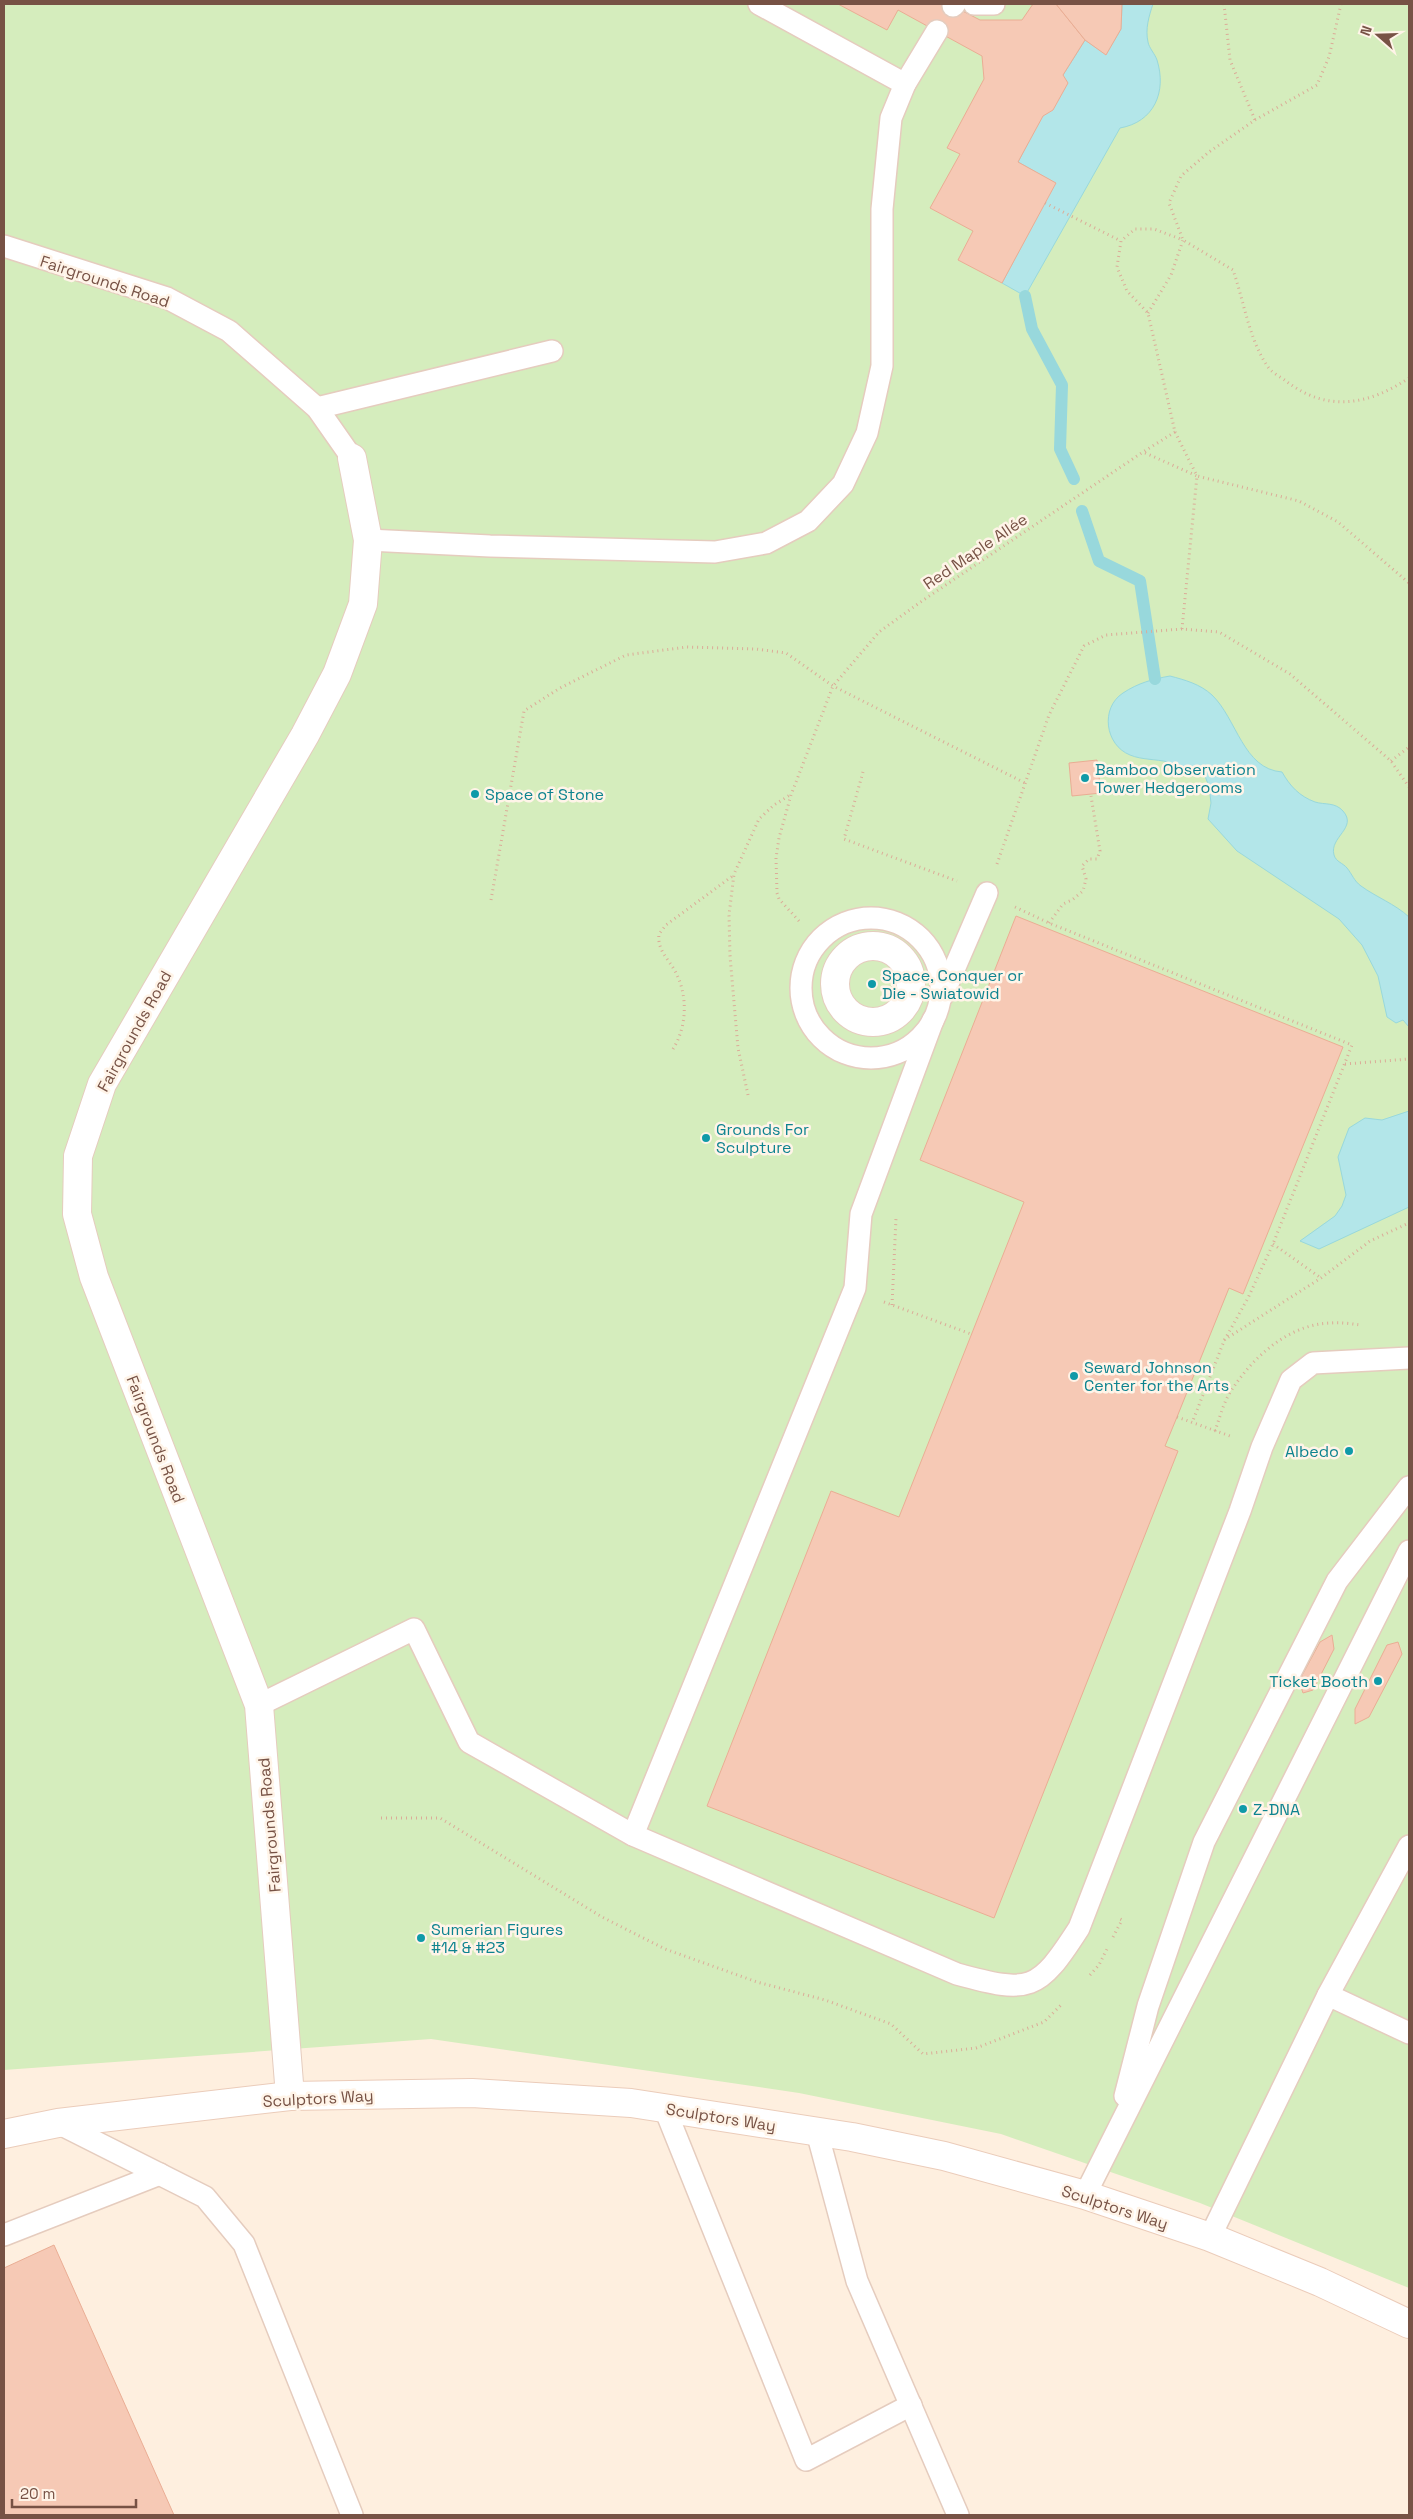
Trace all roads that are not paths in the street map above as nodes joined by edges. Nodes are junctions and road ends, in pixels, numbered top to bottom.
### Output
1 (759, 4) edge
2 (961, 4) edge
3 (994, 4) edge
4 (937, 31) dead end
5 (905, 84) junction
6 (4, 246) edge
7 (552, 351) dead end
8 (317, 408) junction
9 (352, 458) joint
10 (368, 540) junction
11 (987, 893) road end
12 (935, 1015) junction
13 (1409, 1358) edge
14 (1409, 1487) edge
15 (1409, 1551) edge
16 (259, 1704) junction
17 (633, 1835) junction
18 (1409, 1846) edge
19 (1328, 1995) junction
20 (1409, 2034) edge
21 (290, 2096) junction
22 (665, 2109) junction
23 (58, 2123) junction
24 (817, 2132) junction
25 (4, 2134) edge
26 (1114, 2137) junction
27 (160, 2174) junction
28 (1085, 2195) junction
29 (4, 2235) edge
30 (1210, 2238) junction
31 (1409, 2324) edge
32 (911, 2405) junction
33 (352, 2515) edge
34 (958, 2515) edge

1 - 5 lane
2 - 3 lane
4 - 5 lane
5 - 10 lane
6 - 8 lane, Fairgrounds Road
7 - 8 lane
8 - 9 lane, Fairgrounds Road
9 - 10 street, Fairgrounds Road
10 - 16 street, Fairgrounds Road
11 - 12 lane
12 - 12 lane
12 - 17 lane
13 - 17 lane
14 - 26 lane
15 - 26 lane
16 - 17 lane
16 - 21 street, Fairgrounds Road
18 - 19 lane
19 - 20 lane
19 - 30 lane
21 - 22 street, Sculptors Way
21 - 23 street, Sculptors Way
22 - 24 street, Sculptors Way
22 - 32 lane
23 - 25 street, Sculptors Way
23 - 27 lane
24 - 28 street, Sculptors Way
24 - 32 lane
26 - 28 lane
27 - 29 lane
27 - 33 lane
28 - 30 street, Sculptors Way
30 - 31 street, Sculptors Way
32 - 34 lane

